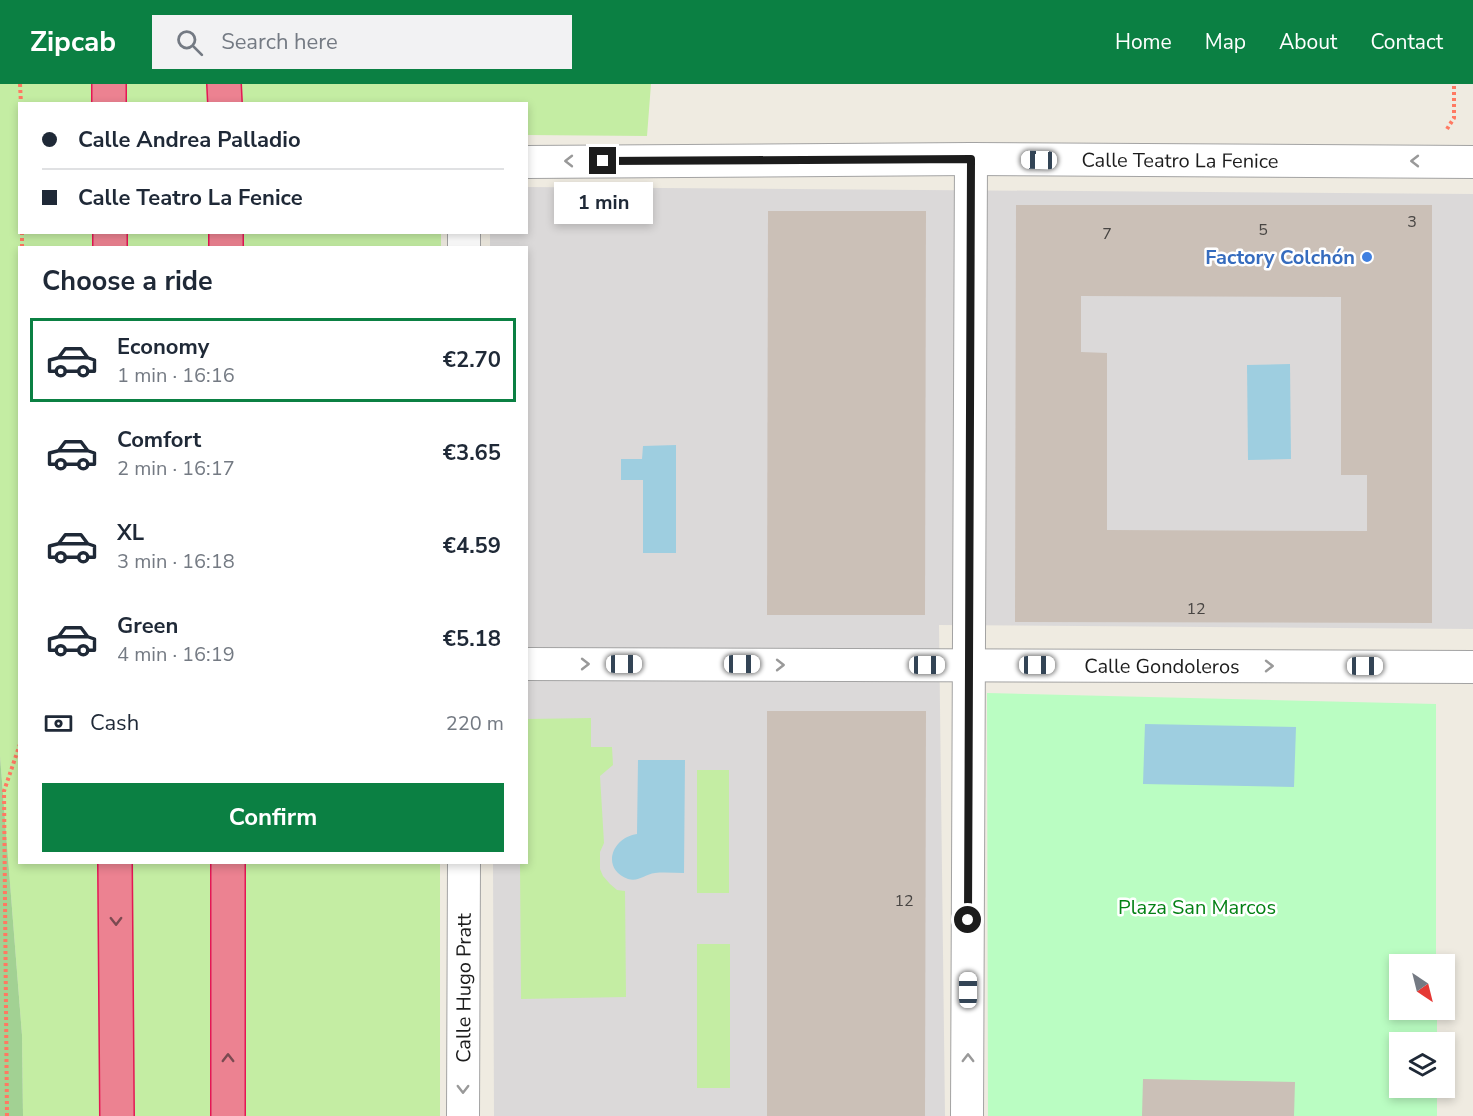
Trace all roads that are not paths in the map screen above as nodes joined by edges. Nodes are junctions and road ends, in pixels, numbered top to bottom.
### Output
1 (109, 84) edge
2 (225, 84) edge
3 (109, 102) edge
4 (225, 102) edge
5 (971, 159) junction
6 (528, 162) edge
7 (1473, 162) edge
8 (528, 664) edge
9 (970, 665) junction
10 (1473, 667) edge
11 (115, 864) edge
12 (228, 864) edge
13 (464, 864) edge
14 (117, 1116) edge
15 (228, 1116) edge
16 (463, 1116) edge
17 (967, 1116) edge

1 - 3 highway
2 - 4 highway
5 -> 6 street, Calle Teatro La Fenice
7 -> 5 street, Calle Teatro La Fenice
5 - 9 street
8 -> 9 street, Calle Gondoleros
9 -> 10 street, Calle Gondoleros
17 -> 9 street
11 -> 14 highway
15 -> 12 highway
13 -> 16 street, Calle Hugo Pratt

